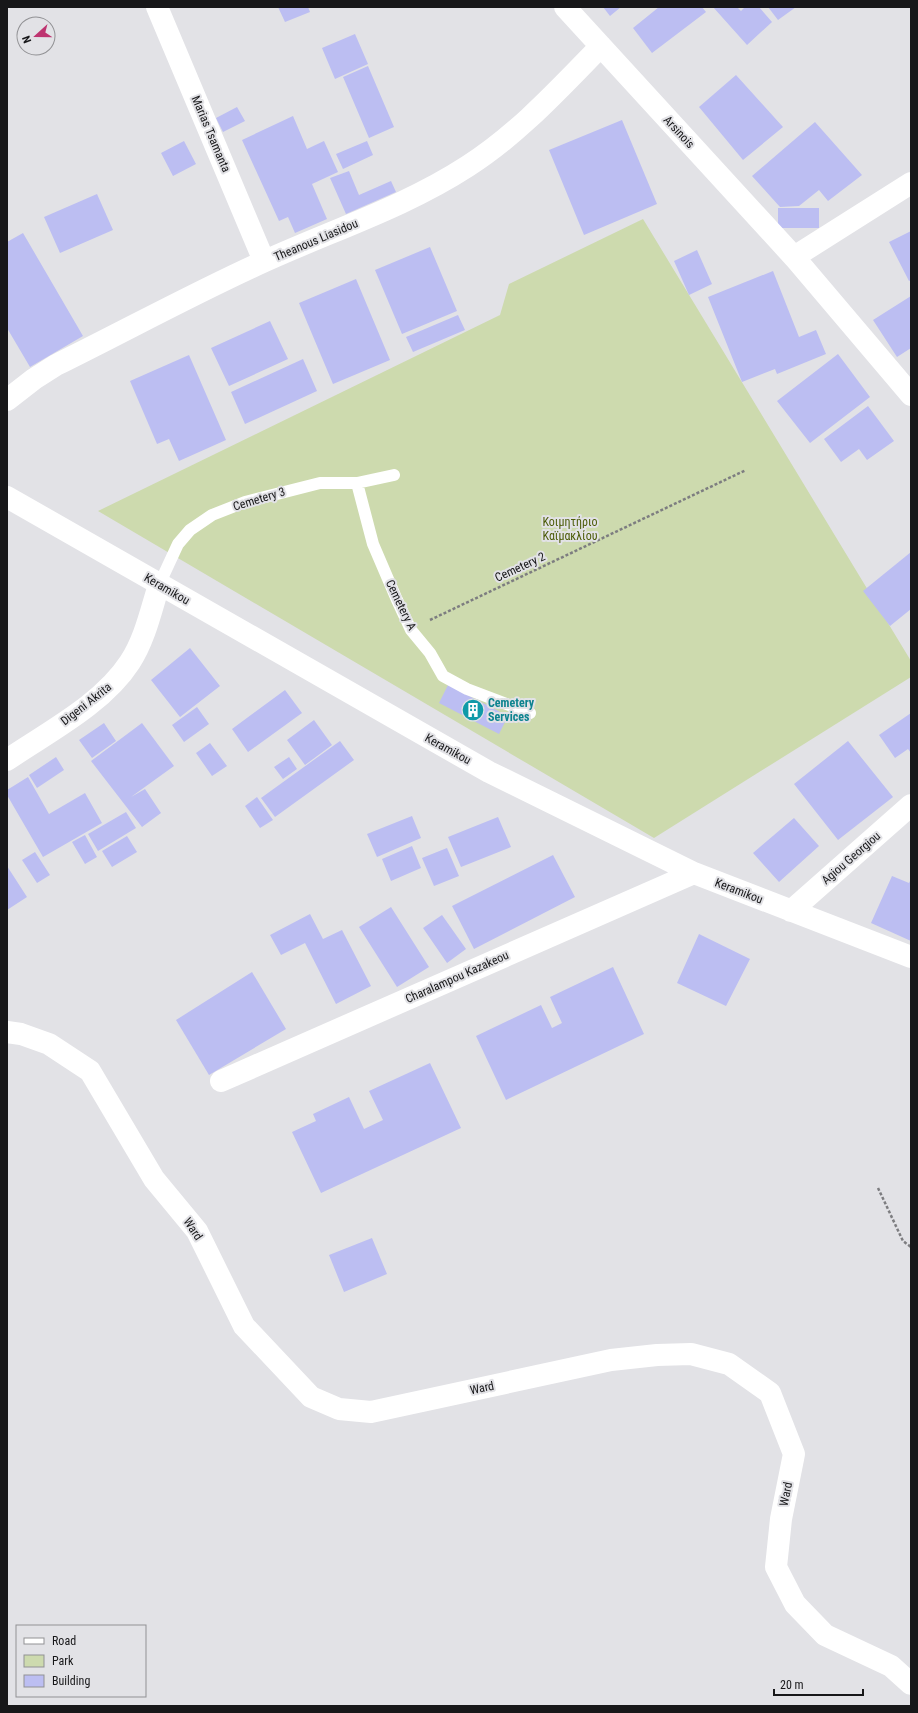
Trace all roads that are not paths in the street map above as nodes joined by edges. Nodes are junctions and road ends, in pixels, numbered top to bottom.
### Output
1 (157, 7) edge
2 (565, 7) edge
3 (601, 46) junction
4 (911, 183) edge
5 (794, 256) junction
6 (264, 261) junction
7 (911, 395) edge
8 (7, 400) edge
9 (394, 475) dead end
10 (357, 483) junction
11 (7, 497) edge
12 (159, 584) junction
13 (530, 713) dead end
14 (7, 760) edge
15 (911, 806) edge
16 (694, 873) junction
17 (791, 911) junction
18 (911, 957) edge
19 (7, 1032) edge
20 (221, 1081) dead end
21 (911, 1684) edge

1 - 6 street, Marias Tsamanta
2 - 3 street, Arsinois
3 - 5 street, Arsinois
3 - 6 street, Theanous Liasidou
4 - 5 street
5 - 7 street, Arsinois
6 - 8 street, Theanous Liasidou
9 - 10 lane, Cemetery 3
10 - 12 lane, Cemetery 3
10 - 13 lane, Cemetery A
11 - 12 street, Keramikou
12 - 14 street, Digeni Akrita
12 - 16 street, Keramikou
15 - 17 street, Agiou Georgiou
16 - 17 street, Keramikou
16 - 20 street, Charalampou Kazakeou
17 - 18 street, Keramikou
19 - 21 street, Ward

